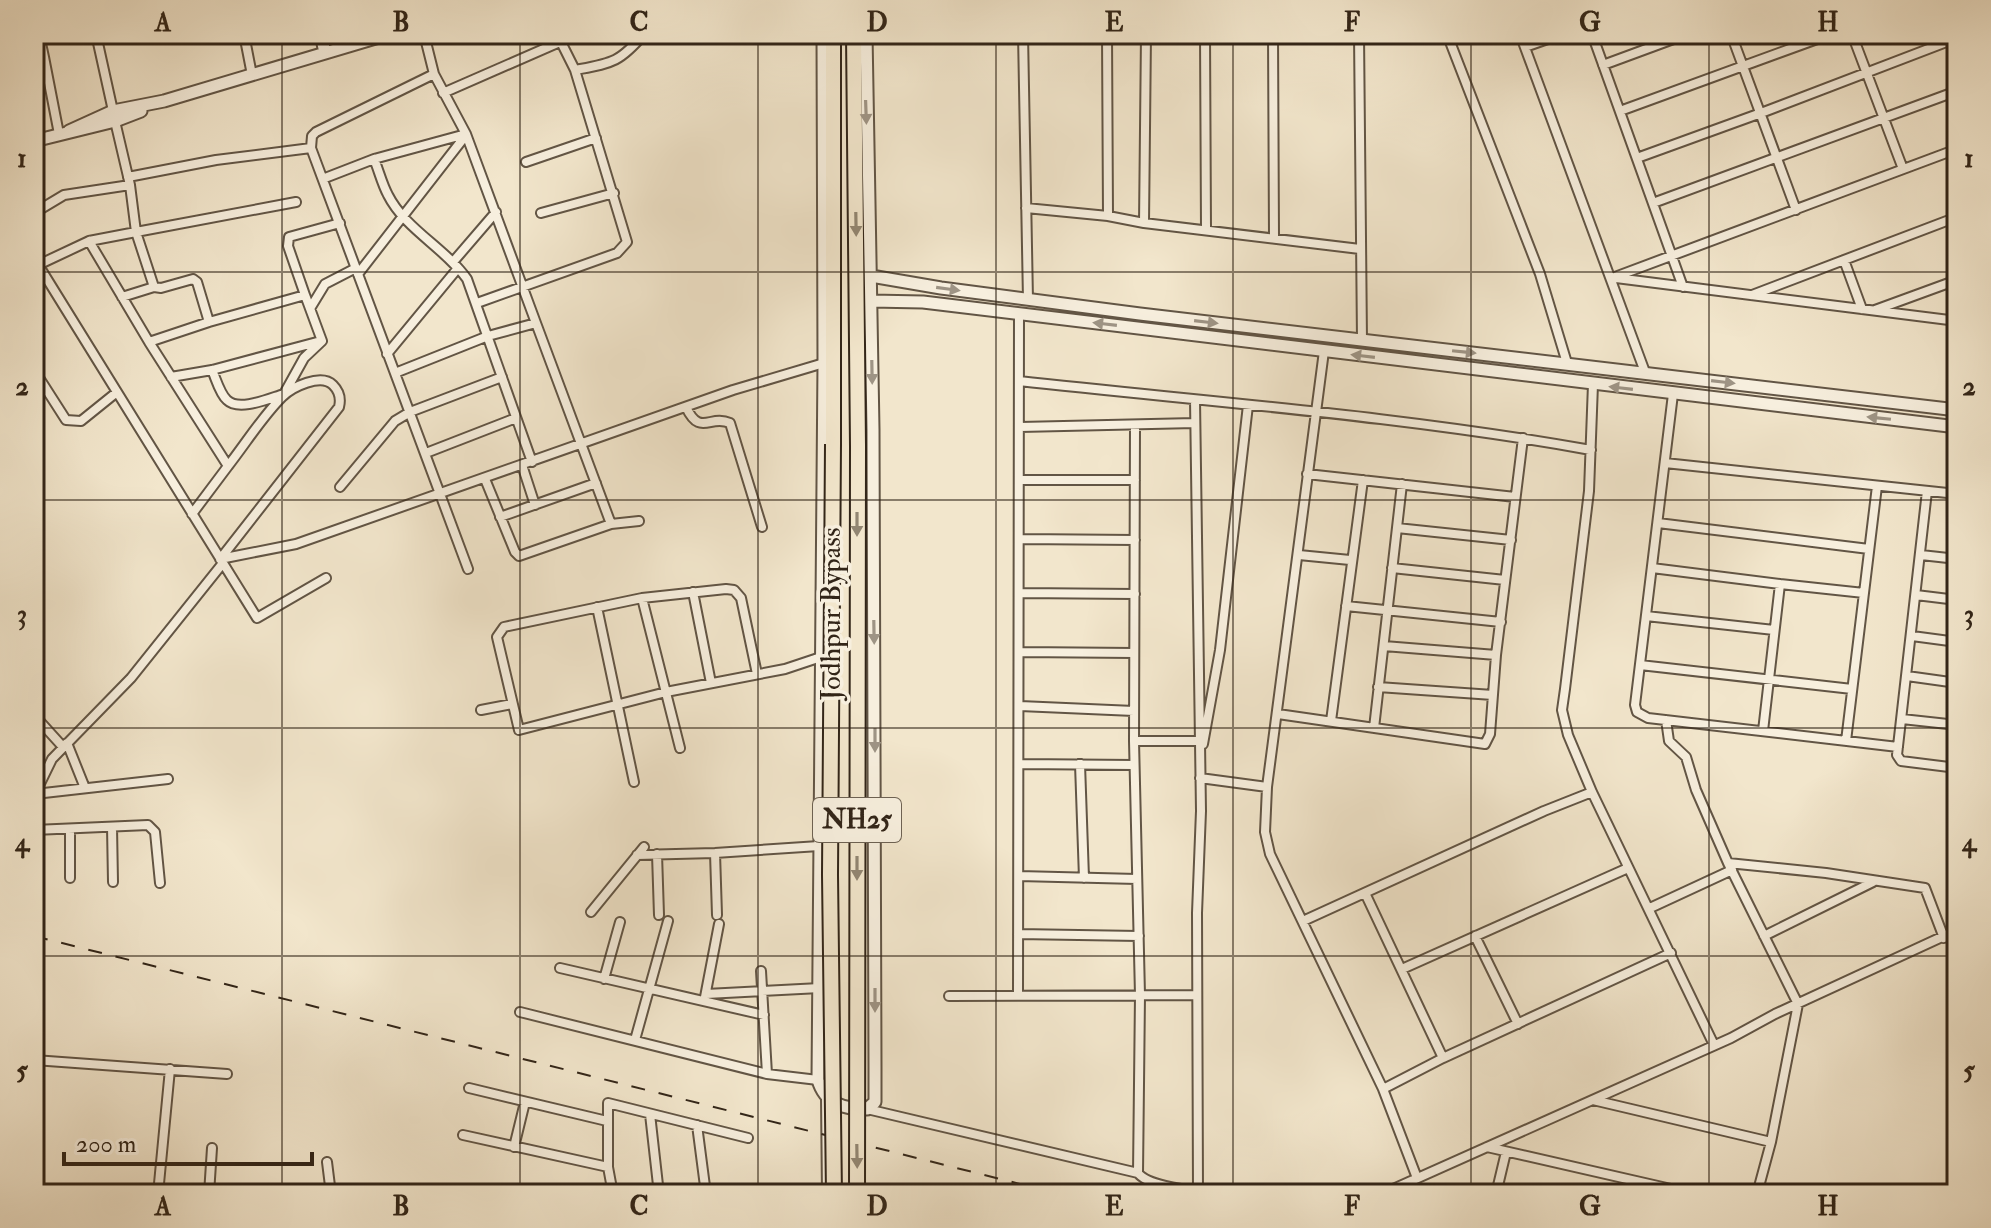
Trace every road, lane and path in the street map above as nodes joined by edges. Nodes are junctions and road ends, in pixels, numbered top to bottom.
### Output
1 (39, 34) edge
2 (98, 34) edge
3 (244, 34) edge
4 (324, 34) edge
5 (389, 34) edge
6 (424, 34) edge
7 (578, 34) edge
8 (644, 34) edge
9 (823, 34) edge
10 (833, 34) edge
11 (854, 34) edge
12 (866, 34) edge
13 (1023, 34) edge
14 (1107, 34) edge
15 (1146, 34) edge
16 (1205, 34) edge
17 (1273, 34) edge
18 (1359, 34) edge
19 (1447, 34) edge
20 (1520, 34) edge
21 (1562, 34) edge
22 (1592, 34) edge
23 (1687, 34) edge
24 (1731, 34) edge
25 (1831, 34) edge
26 (1852, 34) edge
27 (559, 38) edge
28 (1957, 38) edge
29 (1525, 47) junction
30 (328, 52) junction
31 (44, 57) junction
32 (34, 61) edge
33 (1603, 65) junction
34 (1744, 67) junction
35 (575, 70) junction
36 (1867, 73) junction
37 (434, 74) junction
38 (252, 75) junction
39 (1957, 91) edge
40 (443, 93) junction
41 (1620, 111) junction
42 (1761, 113) junction
43 (114, 116) junction
44 (1884, 119) junction
45 (64, 132) junction
46 (466, 134) junction
47 (596, 138) junction
48 (34, 141) edge
49 (311, 148) junction
50 (1957, 149) edge
51 (1637, 158) junction
52 (1777, 158) junction
53 (374, 159) junction
54 (526, 162) dead end
55 (1903, 169) junction
56 (325, 178) junction
57 (129, 181) junction
58 (614, 193) junction
59 (296, 202) dead end
60 (1653, 203) junction
61 (1026, 208) junction
62 (1796, 210) junction
63 (496, 212) junction
64 (34, 213) edge
65 (541, 213) dead end
66 (403, 215) junction
67 (1108, 216) junction
68 (1957, 217) edge
69 (340, 223) junction
70 (1144, 223) junction
71 (1206, 230) junction
72 (136, 232) junction
73 (1274, 238) junction
74 (89, 241) junction
75 (1360, 249) junction
76 (1672, 256) junction
77 (1844, 260) junction
78 (36, 261) edge
79 (456, 265) junction
80 (357, 271) junction
81 (871, 276) junction
82 (1612, 278) junction
83 (1957, 280) edge
84 (524, 286) junction
85 (154, 287) junction
86 (1683, 287) junction
87 (305, 295) junction
88 (1751, 295) junction
89 (122, 297) junction
90 (1028, 300) junction
91 (871, 301) junction
92 (477, 303) junction
93 (311, 307) junction
94 (1862, 309) junction
95 (1872, 311) junction
96 (1019, 313) junction
97 (1957, 321) edge
98 (209, 322) junction
99 (536, 323) junction
100 (488, 336) junction
101 (1362, 340) junction
102 (322, 341) junction
103 (149, 342) junction
104 (1324, 351) junction
105 (387, 354) junction
106 (824, 363) junction
107 (1567, 363) junction
108 (34, 370) edge
109 (212, 370) junction
110 (1645, 372) junction
111 (395, 373) junction
112 (171, 377) junction
113 (502, 377) junction
114 (1019, 381) junction
115 (1593, 384) junction
116 (117, 392) junction
117 (284, 394) junction
118 (1673, 394) junction
119 (1195, 400) junction
120 (1248, 405) junction
121 (686, 407) junction
122 (1957, 410) edge
123 (410, 412) junction
124 (1318, 413) junction
125 (516, 418) junction
126 (1195, 423) junction
127 (1135, 425) junction
128 (1020, 427) junction
129 (1957, 427) edge
130 (1523, 438) junction
131 (582, 444) junction
132 (1591, 450) junction
133 (426, 453) junction
134 (532, 462) junction
135 (1665, 463) junction
136 (522, 465) junction
137 (228, 466) junction
138 (1307, 474) junction
139 (485, 479) junction
140 (1020, 480) junction
141 (1135, 480) junction
142 (1363, 480) junction
143 (596, 483) junction
144 (1402, 484) junction
145 (1877, 486) junction
146 (340, 487) dead end
147 (1927, 491) junction
148 (442, 493) junction
149 (1957, 494) edge
150 (1515, 497) junction
151 (535, 505) junction
152 (192, 514) junction
153 (500, 517) junction
154 (639, 521) dead end
155 (1658, 523) junction
156 (611, 524) junction
157 (762, 527) dead end
158 (1397, 528) junction
159 (1020, 539) junction
160 (1135, 540) junction
161 (1511, 540) junction
162 (1869, 549) junction
163 (1299, 555) junction
164 (1921, 555) junction
165 (1957, 559) edge
166 (1350, 560) junction
167 (222, 561) junction
168 (1392, 568) junction
169 (1652, 568) junction
170 (468, 569) dead end
171 (326, 578) dead end
172 (1505, 580) junction
173 (1780, 584) junction
174 (693, 592) junction
175 (1020, 593) junction
176 (1864, 593) junction
177 (1135, 594) junction
178 (1916, 595) junction
179 (642, 598) junction
180 (1957, 600) edge
181 (1346, 606) junction
182 (597, 607) junction
183 (1388, 609) junction
184 (1646, 616) junction
185 (1501, 622) junction
186 (1774, 630) junction
187 (1912, 636) junction
188 (1957, 642) edge
189 (1384, 646) junction
190 (1020, 652) junction
191 (1134, 653) junction
192 (1496, 655) junction
193 (821, 657) junction
194 (1640, 665) junction
195 (757, 674) junction
196 (1907, 676) junction
197 (1769, 680) junction
198 (711, 683) junction
199 (1957, 683) edge
200 (1378, 687) junction
201 (1852, 689) junction
202 (666, 692) junction
203 (1493, 695) junction
204 (512, 704) junction
205 (618, 705) junction
206 (1020, 706) junction
207 (481, 710) dead end
208 (1134, 711) junction
209 (1278, 714) junction
210 (34, 715) edge
211 (1902, 719) junction
212 (1666, 720) junction
213 (1331, 721) junction
214 (1957, 725) edge
215 (1374, 728) junction
216 (1763, 731) junction
217 (1134, 741) junction
218 (1199, 741) junction
219 (1846, 741) junction
220 (65, 745) junction
221 (1898, 747) junction
222 (680, 748) dead end
223 (1199, 760) junction
224 (1020, 764) junction
225 (1080, 764) junction
226 (1134, 765) junction
227 (1957, 768) edge
228 (1200, 778) junction
229 (168, 779) dead end
230 (634, 782) dead end
231 (1267, 787) junction
232 (85, 788) junction
233 (1592, 792) junction
234 (34, 795) edge
235 (112, 827) junction
236 (34, 830) edge
237 (70, 830) junction
238 (819, 846) junction
239 (644, 847) dead end
240 (715, 853) junction
241 (657, 854) junction
242 (637, 855) junction
243 (1730, 866) junction
244 (1628, 868) junction
245 (1019, 876) junction
246 (70, 878) dead end
247 (1084, 878) junction
248 (1137, 879) junction
249 (113, 882) dead end
250 (1874, 882) junction
251 (160, 883) dead end
252 (1365, 893) junction
253 (1650, 908) junction
254 (591, 912) dead end
255 (659, 915) dead end
256 (668, 921) dead end
257 (1303, 921) junction
258 (620, 922) dead end
259 (1957, 930) edge
260 (1018, 934) junction
261 (1139, 936) junction
262 (1475, 936) junction
263 (1764, 936) junction
264 (1944, 938) junction
265 (1671, 953) junction
266 (560, 968) dead end
267 (1402, 969) junction
268 (761, 971) dead end
269 (604, 979) junction
270 (820, 988) junction
271 (649, 989) junction
272 (762, 992) junction
273 (1018, 994) junction
274 (1140, 995) junction
275 (1197, 995) junction
276 (949, 996) dead end
277 (705, 998) junction
278 (1798, 1004) junction
279 (520, 1012) dead end
280 (764, 1015) junction
281 (1518, 1024) junction
282 (635, 1040) junction
283 (1714, 1045) junction
284 (1443, 1058) junction
285 (34, 1060) edge
286 (170, 1069) junction
287 (227, 1074) dead end
288 (767, 1074) junction
289 (818, 1080) junction
290 (469, 1088) dead end
291 (1383, 1089) junction
292 (826, 1098) junction
293 (1593, 1099) junction
294 (525, 1102) junction
295 (867, 1109) junction
296 (650, 1114) junction
297 (607, 1121) junction
298 (697, 1125) junction
299 (463, 1135) dead end
300 (748, 1138) dead end
301 (1771, 1142) junction
302 (514, 1147) junction
303 (1486, 1147) junction
304 (212, 1148) dead end
305 (1506, 1152) junction
306 (327, 1162) dead end
307 (608, 1167) junction
308 (1138, 1173) junction
309 (1417, 1178) junction
310 (1198, 1191) junction
311 (158, 1194) edge
312 (209, 1194) edge
313 (331, 1194) edge
314 (613, 1194) edge
315 (659, 1194) edge
316 (706, 1194) edge
317 (827, 1194) edge
318 (834, 1194) edge
319 (857, 1194) edge
320 (1214, 1194) edge
321 (1382, 1194) edge
322 (1496, 1194) edge
323 (1693, 1194) edge
324 (1757, 1194) edge

1 - 31 street
2 - 43 street
3 - 38 street
4 - 30 street
5 - 30 street
6 - 37 street
7 - 27 street
8 - 35 street
9 - 106 street
10 - 318 highway, bridge
11 -> 319 highway, Jodhpur Bypass / NH25, bridge
12 -> 81 street
13 - 61 street
14 - 67 street
15 - 70 street
16 - 71 street
17 - 73 street
18 - 75 street
19 - 107 street
20 - 29 street
21 - 29 street
22 - 33 street
23 - 33 street
24 - 34 street
25 - 34 street
26 - 36 street
27 - 35 street
27 - 40 street
28 - 36 street
29 - 82 street
30 - 38 street
31 - 32 street
31 - 45 street
33 - 41 street
34 - 41 street
34 - 42 street
35 - 47 street
36 - 42 street
36 - 44 street
37 - 40 street
37 - 49 street
38 - 43 street
39 - 44 street
40 - 46 street
41 - 51 street
42 - 51 street
42 - 52 street
43 - 45 street
43 - 57 street
44 - 52 street
44 - 55 street
45 - 48 street
46 - 53 street
46 - 63 street
46 - 66 street
47 - 54 street
47 - 58 street
49 - 56 street
49 - 57 street
50 - 55 street
51 - 60 street
52 - 60 street
52 - 62 street
53 - 56 street
53 - 66 street
55 - 62 street
56 - 69 street
57 - 64 street
57 - 72 street
58 - 65 street
58 - 84 street
59 - 72 street
60 - 76 street
61 - 67 street
61 - 90 street
62 - 76 street
63 - 79 street
63 - 84 street
66 - 79 street
66 - 80 street
67 - 70 street
68 - 77 street
69 - 80 street
69 - 87 street
70 - 71 street
71 - 73 street
72 - 74 street
72 - 85 street
73 - 75 street
74 - 78 street
74 - 89 street
75 - 101 street
76 - 82 street
76 - 86 street
77 - 88 street
77 - 94 street
78 - 116 street
79 - 92 street
79 - 105 street
80 - 93 street
80 - 105 street
81 -> 90 street
81 - 91 street
82 - 86 street
82 - 110 street
83 - 95 street
84 - 92 street
84 - 99 street
85 - 89 street
85 - 98 street
86 - 88 street
87 - 93 street
87 - 98 street
88 - 94 street
89 - 103 street
90 -> 101 street
91 - 96 street
91 -> 295 street
92 - 100 street
93 - 102 street
94 - 95 street
95 - 97 street
104 -> 96 street
96 - 114 street
98 - 103 street
99 - 100 street
99 - 131 street
100 - 111 street
100 - 113 street
101 -> 107 street
102 - 109 street
102 - 117 street
103 - 112 street
115 -> 104 street
104 - 124 street
105 - 111 street
106 - 121 street
106 - 193 street
107 - 110 street
108 - 116 street
109 - 112 street
109 - 117 street
110 -> 122 street
111 - 123 street
112 - 137 street
113 - 123 street
113 - 125 street
114 - 119 street
114 - 128 street
118 -> 115 street
115 - 132 street
116 - 152 street
117 - 137 street
117 - 167 street
129 -> 118 street
118 - 135 street
119 - 120 street
119 - 126 street
120 - 124 street
120 - 223 street
121 - 131 street
121 - 157 street
123 - 133 street
123 - 146 street
124 - 130 street
124 - 138 street
125 - 133 street
125 - 134 street
126 - 127 street
126 - 218 street
127 - 128 street
127 - 141 street
128 - 140 street
130 - 132 street
130 - 150 street
131 - 134 street
131 - 143 street
132 - 233 street
133 - 148 street
134 - 136 street
135 - 145 street
135 - 155 street
136 - 139 street
136 - 151 street
137 - 152 street
138 - 142 street
138 - 163 street
139 - 148 street
139 - 153 street
140 - 141 street
140 - 159 street
141 - 160 street
142 - 144 street
142 - 166 street
143 - 151 street
143 - 156 street
144 - 150 street
144 - 158 street
145 - 147 street
145 - 162 street
147 - 149 street
147 - 164 street
148 - 167 street
148 - 170 street
150 - 161 street
151 - 153 street
152 - 167 street
153 - 156 street
154 - 156 street
155 - 162 street
155 - 169 street
158 - 161 street
158 - 168 street
159 - 160 street
159 - 175 street
160 - 177 street
161 - 172 street
162 - 176 street
163 - 166 street
163 - 209 street
164 - 165 street
164 - 178 street
166 - 181 street
167 - 171 street
167 - 220 street
168 - 172 street
168 - 183 street
169 - 173 street
169 - 184 street
172 - 185 street
173 - 176 street
173 - 186 street
174 - 179 street
174 - 195 street
174 - 198 street
175 - 177 street
175 - 190 street
176 - 201 street
177 - 191 street
178 - 180 street
178 - 187 street
179 - 182 street
179 - 202 street
181 - 183 street
181 - 213 street
182 - 204 street
182 - 205 street
183 - 185 street
183 - 189 street
184 - 186 street
184 - 194 street
185 - 192 street
186 - 197 street
187 - 188 street
187 - 196 street
189 - 192 street
189 - 200 street
190 - 191 street
190 - 206 street
191 - 208 street
192 - 203 street
193 - 195 street
193 - 238 street
194 - 197 street
194 - 212 street
195 - 198 street
196 - 199 street
196 - 211 street
197 - 201 street
197 - 216 street
198 - 202 street
200 - 203 street
200 - 215 street
201 - 219 street
202 - 205 street
202 - 222 street
203 - 215 street
204 - 205 street
204 - 207 street
205 - 230 street
206 - 208 street
206 - 224 street
208 - 217 street
209 - 213 street
209 - 231 street
210 - 220 street
211 - 214 street
211 - 221 street
212 - 216 street
212 - 243 street
213 - 215 street
216 - 219 street
217 - 218 street
217 - 226 street
218 - 223 street
219 - 221 street
220 - 232 street
220 - 234 street
221 - 227 street
223 - 228 street
224 - 225 street
224 - 245 street
225 - 226 street
225 - 247 street
226 - 248 street
228 - 231 street
228 - 275 street
229 - 232 street
231 - 257 street
232 - 234 street
233 - 244 street
233 - 252 street
235 - 237 street
235 - 249 street
235 - 251 street
236 - 237 street
237 - 246 street
238 - 240 street
238 - 270 street
239 - 242 street
240 - 241 street
240 - 277 street
241 - 242 street
241 - 255 street
242 - 254 street
243 - 250 street
243 - 253 street
243 - 263 street
244 - 253 street
244 - 262 street
245 - 247 street
245 - 260 street
247 - 248 street
248 - 261 street
250 - 263 street
250 - 264 street
252 - 257 street
252 - 267 street
253 - 265 street
256 - 271 street
257 - 291 street
258 - 269 street
259 - 264 street
260 - 261 street
260 - 273 street
261 - 274 street
262 - 267 street
262 - 281 street
263 - 278 street
264 - 278 street
265 - 281 street
265 - 283 street
266 - 269 street
267 - 284 street
268 - 272 street
269 - 271 street
270 - 272 street
270 - 289 street
271 - 277 street
271 - 282 street
272 - 277 street
272 - 280 street
273 - 274 street
273 - 276 street
274 - 275 street
274 - 308 street
275 - 310 street
277 - 280 street
278 - 283 street
278 - 301 street
279 - 282 street
280 - 288 street
281 - 284 street
282 - 288 street
283 - 293 street
284 - 291 street
285 - 286 street
286 - 287 street
286 - 311 street
288 - 289 street
289 - 292 street
290 - 294 street
291 - 309 street
292 - 295 street
292 - 317 street
293 - 301 street
293 - 303 street
294 - 297 street
294 - 302 street
295 - 308 street
296 - 297 street
296 - 298 street
296 - 315 street
297 - 307 street
298 - 300 street
298 - 316 street
299 - 302 street
301 - 324 street
302 - 307 street
303 - 305 street
303 - 309 street
304 - 312 street
305 - 322 street
305 - 323 street
306 - 313 street
307 - 314 street
308 - 310 street
309 - 321 street
310 - 320 street

